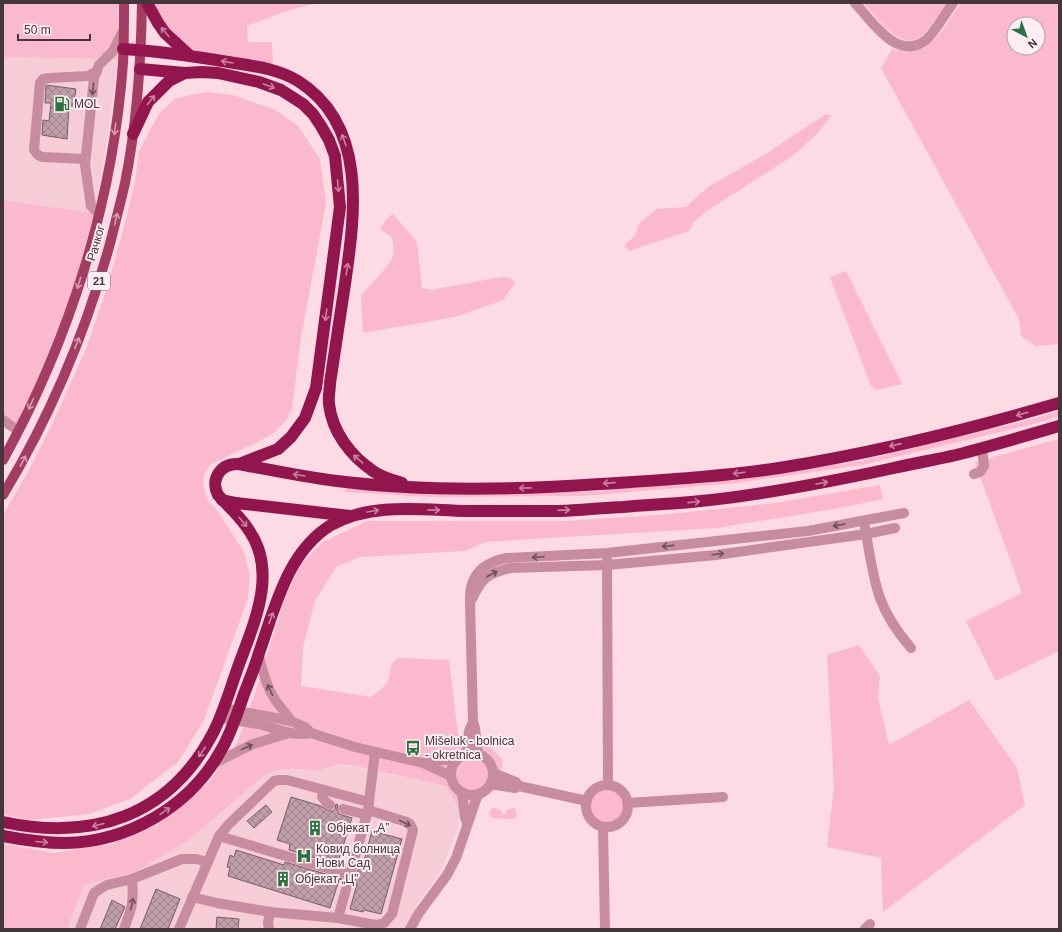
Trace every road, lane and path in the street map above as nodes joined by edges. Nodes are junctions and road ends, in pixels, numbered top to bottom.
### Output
1 (124, 3) edge
2 (142, 3) edge
3 (147, 3) edge
4 (855, 3) edge
5 (953, 3) edge
6 (124, 31) junction
7 (123, 49) junction
8 (142, 50) junction
9 (189, 55) junction
10 (140, 69) junction
11 (97, 71) junction
12 (185, 73) junction
13 (133, 134) junction
14 (86, 159) junction
15 (99, 214) junction
16 (1059, 403) edge
17 (3, 420) edge
18 (1059, 426) edge
19 (18, 431) junction
20 (982, 448) junction
21 (3, 460) edge
22 (239, 464) junction
23 (974, 474) dead end
24 (418, 487) junction
25 (3, 495) edge
26 (222, 500) junction
27 (904, 513) dead end
28 (351, 516) junction
29 (864, 521) junction
30 (894, 528) dead end
31 (866, 534) junction
32 (607, 553) junction
33 (607, 565) junction
34 (470, 605) junction
35 (911, 648) dead end
36 (259, 656) junction
37 (222, 713) junction
38 (237, 716) junction
39 (292, 721) junction
40 (472, 722) junction
41 (289, 733) junction
42 (310, 733) junction
43 (375, 752) junction
44 (478, 753) junction
45 (466, 754) junction
46 (457, 760) junction
47 (423, 763) junction
48 (213, 764) junction
49 (493, 773) junction
50 (452, 776) junction
51 (490, 784) junction
52 (519, 786) junction
53 (608, 786) junction
54 (324, 790) junction
55 (462, 792) junction
56 (478, 794) junction
57 (723, 797) dead end
58 (587, 801) junction
59 (627, 803) junction
60 (330, 805) dead end
61 (343, 809) dead end
62 (368, 809) junction
63 (3, 822) edge
64 (467, 824) junction
65 (603, 827) junction
66 (3, 836) edge
67 (219, 836) junction
68 (208, 862) junction
69 (350, 875) junction
70 (132, 879) junction
71 (192, 896) junction
72 (270, 912) junction
73 (338, 918) junction
74 (80, 929) edge
75 (124, 929) edge
76 (179, 929) edge
77 (269, 929) edge
78 (410, 929) edge
79 (605, 929) edge

1 - 6 main road, Рачког / 21
2 - 8 main road, Рачког / 21
9 -> 3 highway
4 - 5 street
6 - 7 main road, Рачког / 21
6 - 11 street
7 - 8 highway
7 -> 15 main road, Рачког / 21
8 - 9 highway
8 - 10 main road, Рачког / 21
24 -> 9 highway
10 - 12 highway
10 - 13 main road, Рачког / 21
11 -> 14 street
11 - 14 street
13 -> 12 highway
12 -> 22 highway
25 -> 13 main road, Рачког / 21
14 - 15 street
15 -> 19 main road, Рачког / 21
16 -> 24 highway
17 - 19 street
18 - 20 highway
19 - 21 main road, Рачког / 21
20 - 23 street
28 -> 20 highway
24 -> 22 highway
22 - 26 highway
26 - 28 highway
26 -> 37 highway
27 - 29 street
36 -> 28 highway
29 - 31 street
29 -> 32 street
30 - 31 street
33 -> 31 street
31 - 35 street
32 - 33 street
32 -> 34 street
34 -> 33 street
33 - 53 street
34 - 40 street
36 - 38 highway
39 -> 36 street
37 - 38 street
37 -> 63 highway
38 - 39 street
38 - 41 street
38 - 48 highway
39 - 42 street
40 - 44 street
40 - 45 street
41 - 42 street
48 -> 41 street
42 - 43 street
43 - 47 street
43 - 62 street
44 - 45 street
44 - 49 street
45 - 46 street
46 - 47 street
46 - 50 street
47 - 50 street
66 -> 48 highway
49 - 51 street
49 - 52 street
50 - 55 street
51 - 52 street
51 - 56 street
52 - 58 street
53 - 58 street
53 - 59 street
54 - 60 street
54 - 62 street
54 - 67 street
55 - 56 street
55 - 64 street
56 - 64 street
57 - 59 street
58 - 65 street
59 - 65 street
61 - 62 street
62 - 69 street
62 -> 73 street
64 - 78 street
65 - 79 street
67 - 68 street
67 - 69 street
68 - 70 street
68 - 71 street
69 - 73 street
70 - 74 street
75 -> 70 street
71 - 72 street
71 - 76 street
72 - 73 street
72 - 77 street

